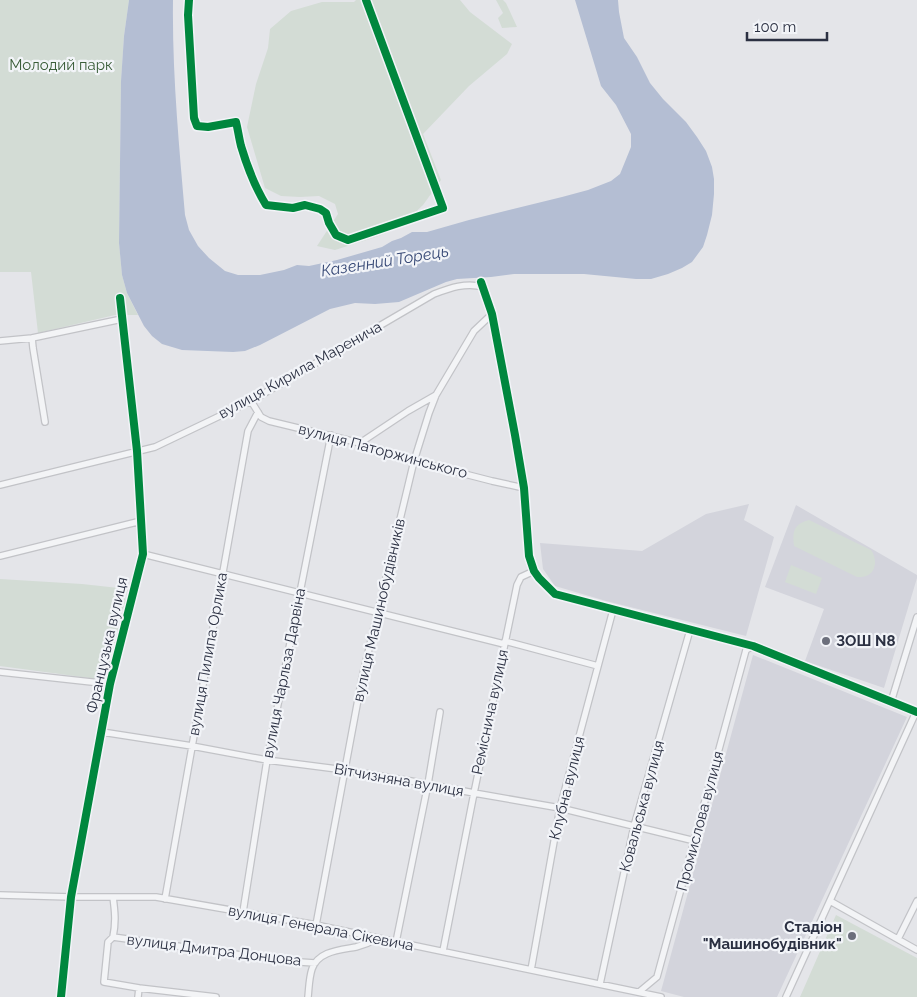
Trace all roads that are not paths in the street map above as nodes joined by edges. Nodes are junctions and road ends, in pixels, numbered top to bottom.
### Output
1 (189, 0) edge
2 (366, 0) edge
3 (120, 298) dead end
4 (492, 314) junction
5 (122, 319) junction
6 (32, 338) junction
7 (0, 341) edge
8 (436, 395) junction
9 (251, 401) junction
10 (258, 412) junction
11 (45, 422) dead end
12 (331, 435) junction
13 (360, 443) junction
14 (136, 451) junction
15 (414, 461) junction
16 (0, 485) edge
17 (524, 488) junction
18 (141, 521) junction
19 (143, 554) junction
20 (0, 556) edge
21 (534, 570) junction
22 (223, 574) junction
23 (300, 593) junction
24 (613, 610) junction
25 (378, 612) junction
26 (917, 617) edge
27 (690, 630) junction
28 (505, 642) junction
29 (753, 646) junction
30 (598, 666) junction
31 (0, 672) edge
32 (110, 684) junction
33 (891, 702) junction
34 (440, 712) dead end
35 (917, 712) edge
36 (102, 732) junction
37 (192, 746) junction
38 (267, 760) junction
39 (345, 770) junction
40 (428, 784) junction
41 (474, 793) junction
42 (560, 808) junction
43 (634, 826) junction
44 (694, 841) junction
45 (0, 895) edge
46 (71, 897) junction
47 (113, 897) junction
48 (165, 899) junction
49 (830, 901) junction
50 (917, 901) edge
51 (243, 912) junction
52 (316, 925) junction
53 (113, 938) junction
54 (378, 938) junction
55 (898, 939) junction
56 (396, 942) junction
57 (917, 950) edge
58 (442, 951) junction
59 (315, 963) junction
60 (531, 970) junction
61 (600, 984) junction
62 (139, 988) junction
63 (639, 992) junction
64 (61, 997) edge
65 (138, 997) edge
66 (216, 997) edge
67 (308, 997) edge
68 (661, 997) edge
69 (786, 997) edge

1 - 2 street
3 - 5 street, Французька вулиця
4 - 8 street, вулиця Машинобудівників
4 - 9 street, вулиця Кирила Маренича
4 - 17 street
5 - 6 street
5 - 14 street, Французька вулиця
6 - 7 street
6 - 11 street
8 - 13 street
8 - 15 street, вулиця Машинобудівників
9 - 10 street, вулиця Паторжинського
9 - 14 street, вулиця Кирила Маренича
10 - 12 street, вулиця Паторжинського
10 - 22 street, вулиця Пилипа Орлика
12 - 13 street, вулиця Паторжинського
12 - 23 street, вулиця Чарльза Дарвіна
13 - 15 street, вулиця Паторжинського
14 - 16 street, вулиця Кирила Маренича
14 - 18 street, Французька вулиця
15 - 17 street, вулиця Паторжинського
15 - 25 street, вулиця Машинобудівників
17 - 21 street
18 - 19 street, Французька вулиця
18 - 20 street
19 - 22 street
19 - 32 street, Французька вулиця
21 - 24 street
21 - 28 street, Реміснича вулиця
22 - 23 street
22 - 37 street, вулиця Пилипа Орлика
23 - 25 street
23 - 38 street, вулиця Чарльза Дарвіна
24 - 27 street
24 - 30 street, Клубна вулиця
25 - 28 street
25 - 39 street, вулиця Машинобудівників
26 - 33 street
27 - 29 street
27 - 43 street, Ковальська вулиця
28 - 30 street
28 - 41 street, Реміснича вулиця
29 - 33 street
29 - 44 street, Промислова вулиця
30 - 42 street, Клубна вулиця
31 - 32 street
32 - 36 street, Французька вулиця
33 - 35 street
34 - 40 street
35 - 49 street
36 - 37 street, Вітчизняна вулиця
36 - 46 street, Французька вулиця
37 - 38 street, Вітчизняна вулиця
37 - 48 street, вулиця Пилипа Орлика
38 - 39 street, Вітчизняна вулиця
38 - 51 street, вулиця Чарльза Дарвіна
39 - 40 street, Вітчизняна вулиця
39 - 52 street, вулиця Машинобудівників
40 - 41 street, Вітчизняна вулиця
40 - 56 street
41 - 42 street, Вітчизняна вулиця
41 - 58 street, Реміснича вулиця
42 - 43 street, Вітчизняна вулиця
42 - 60 street, Клубна вулиця
43 - 44 street, Вітчизняна вулиця
43 - 61 street, Ковальська вулиця
44 - 63 street, Промислова вулиця
45 - 46 street, вулиця Генерала Сікевича
46 - 47 street, вулиця Генерала Сікевича
46 - 64 street, Французька вулиця
47 - 48 street, вулиця Генерала Сікевича
47 - 53 street
48 - 51 street, вулиця Генерала Сікевича
49 - 55 street
49 - 69 street
50 - 55 street
51 - 52 street, вулиця Генерала Сікевича
52 - 54 street, вулиця Генерала Сікевича
53 - 59 street, вулиця Дмитра Донцова
53 - 62 street
54 - 56 street, вулиця Генерала Сікевича
54 - 59 street
55 - 57 street
56 - 58 street, вулиця Генерала Сікевича
58 - 60 street, вулиця Генерала Сікевича
59 - 67 street
60 - 61 street, вулиця Генерала Сікевича
61 - 63 street, вулиця Генерала Сікевича
62 - 65 street
62 - 66 street
63 - 68 street, вулиця Генерала Сікевича

